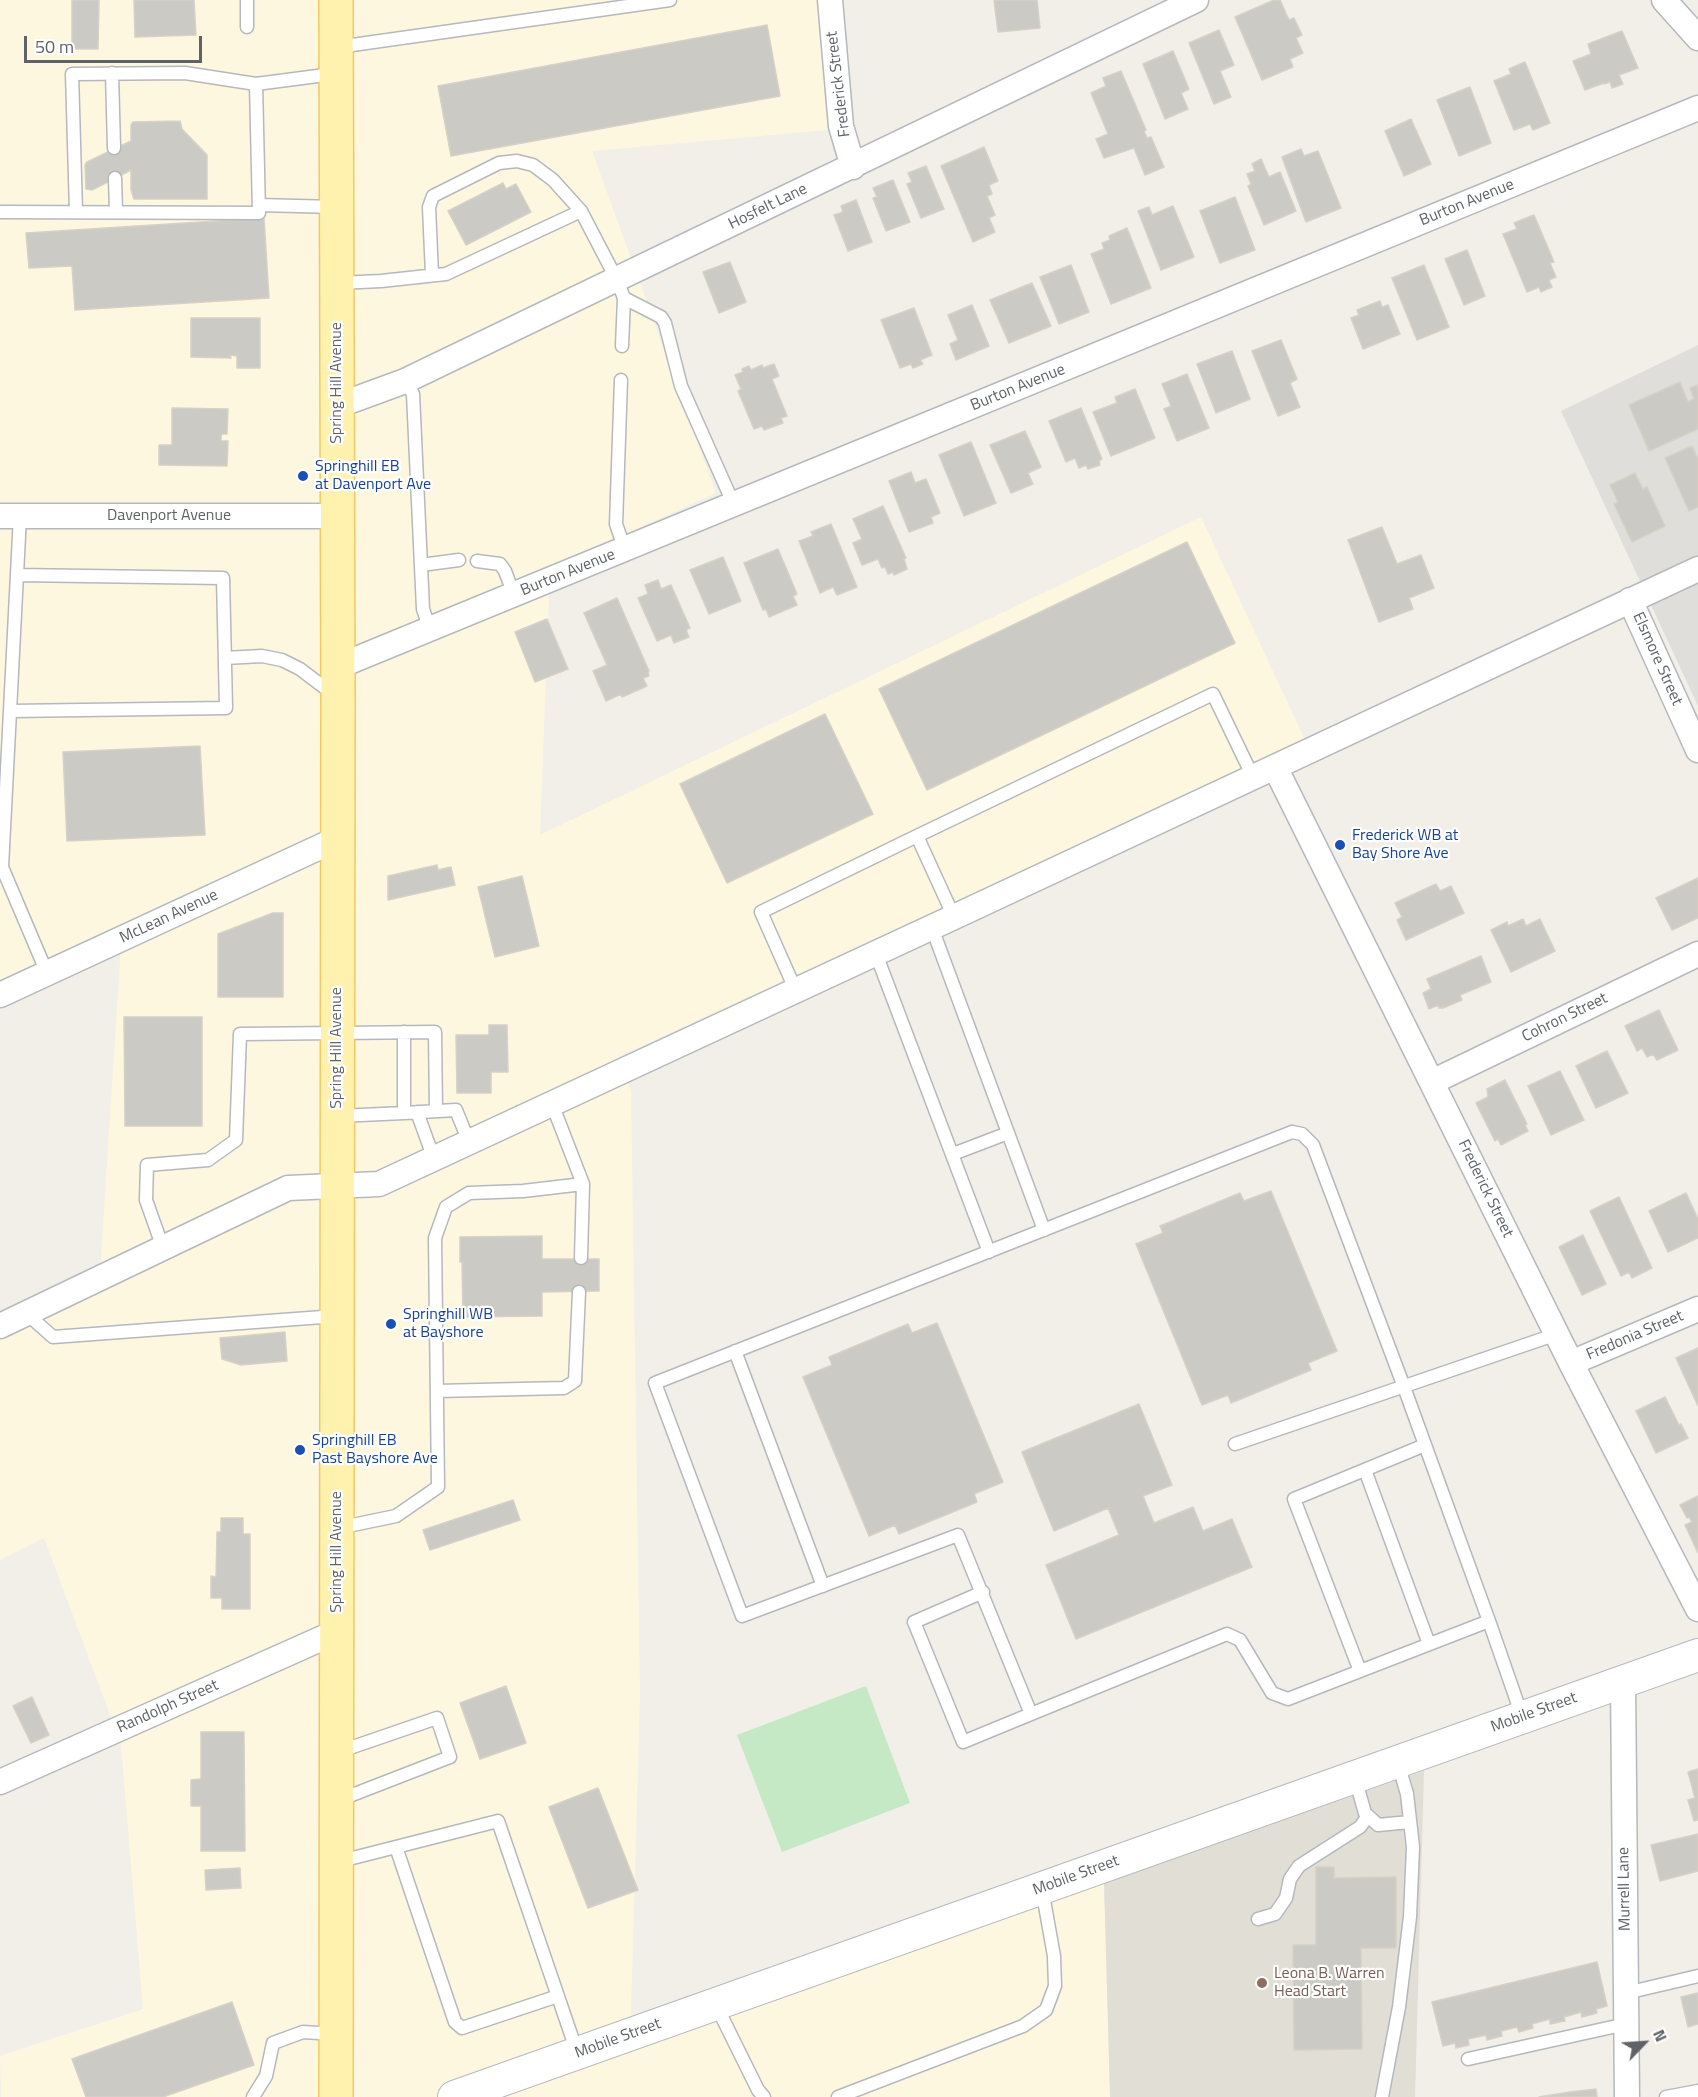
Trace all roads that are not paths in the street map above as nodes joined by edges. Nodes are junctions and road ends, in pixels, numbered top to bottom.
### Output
1 (247, 0) edge
2 (336, 0) edge
3 (670, 0) edge
4 (830, 0) edge
5 (1196, 0) edge
6 (1664, 0) edge
7 (247, 27) dead end
8 (1698, 38) edge
9 (336, 60) junction
10 (112, 74) junction
11 (256, 84) junction
12 (1698, 108) edge
13 (114, 148) dead end
14 (853, 167) junction
15 (115, 178) dead end
16 (259, 205) junction
17 (336, 207) junction
18 (581, 211) junction
19 (0, 212) edge
20 (76, 212) junction
21 (116, 212) junction
22 (432, 275) junction
23 (336, 284) junction
24 (621, 289) junction
25 (622, 346) dead end
26 (621, 380) dead end
27 (405, 381) junction
28 (337, 406) junction
29 (734, 505) junction
30 (10, 516) edge
31 (337, 516) junction
32 (626, 550) junction
33 (459, 560) dead end
34 (477, 561) dead end
35 (421, 565) junction
36 (1698, 568) edge
37 (17, 575) junction
38 (514, 595) junction
39 (1630, 600) junction
40 (430, 630) junction
41 (225, 658) junction
42 (338, 682) junction
43 (11, 711) junction
44 (1698, 750) edge
45 (1275, 767) junction
46 (1253, 777) junction
47 (916, 836) junction
48 (337, 839) junction
49 (954, 918) junction
50 (932, 928) junction
51 (876, 954) junction
52 (1698, 954) edge
53 (48, 973) junction
54 (796, 991) junction
55 (0, 995) edge
56 (404, 1032) junction
57 (337, 1033) junction
58 (1432, 1082) junction
59 (552, 1104) junction
60 (436, 1111) junction
61 (410, 1112) junction
62 (337, 1116) junction
63 (1008, 1133) junction
64 (470, 1142) junction
65 (952, 1154) junction
66 (434, 1159) junction
67 (583, 1184) junction
68 (337, 1187) junction
69 (1044, 1230) junction
70 (163, 1248) junction
71 (989, 1252) junction
72 (581, 1258) dead end
73 (579, 1292) dead end
74 (1698, 1309) edge
75 (26, 1313) junction
76 (337, 1316) junction
77 (0, 1326) edge
78 (1557, 1334) junction
79 (735, 1351) junction
80 (1571, 1363) junction
81 (1404, 1387) junction
82 (437, 1391) junction
83 (1235, 1444) dead end
84 (1425, 1445) junction
85 (1365, 1470) junction
86 (337, 1528) junction
87 (823, 1586) junction
88 (983, 1592) junction
89 (1698, 1609) edge
90 (1489, 1621) junction
91 (336, 1632) junction
92 (1429, 1644) junction
93 (1698, 1655) edge
94 (1360, 1671) junction
95 (1623, 1682) junction
96 (1031, 1714) junction
97 (1523, 1717) junction
98 (336, 1752) junction
99 (1398, 1762) junction
100 (1354, 1777) junction
101 (0, 1782) edge
102 (336, 1801) junction
103 (1368, 1816) junction
104 (1410, 1822) junction
105 (396, 1847) junction
106 (336, 1862) junction
107 (1042, 1888) junction
108 (1258, 1919) dead end
109 (1698, 1976) edge
110 (1626, 1993) junction
111 (558, 1996) junction
112 (716, 2004) junction
113 (1626, 2024) junction
114 (336, 2034) junction
115 (577, 2053) junction
116 (1468, 2059) dead end
117 (1698, 2091) edge
118 (466, 2095) edge
119 (254, 2097) edge
120 (336, 2097) edge
121 (764, 2097) edge
122 (838, 2097) edge
123 (1382, 2097) edge
124 (1627, 2097) edge
125 (1666, 2097) edge

1 - 7 lane
2 - 9 main road, Spring Hill Avenue
3 - 9 lane
4 - 14 street, Frederick Street
5 - 14 street, Hosfelt Lane
6 - 8 street
9 - 11 lane
9 - 17 main road, Spring Hill Avenue
10 - 11 lane
10 - 13 lane
10 - 20 lane
11 - 16 lane
12 - 29 street, Burton Avenue
14 - 24 street, Hosfelt Lane
15 - 21 lane
16 - 17 lane
16 - 21 lane
17 - 23 main road, Spring Hill Avenue
18 - 22 lane
18 - 22 lane
18 - 24 lane
19 - 20 lane
20 - 21 lane
22 - 23 lane
23 - 28 main road, Spring Hill Avenue
24 - 25 lane
24 - 27 street, Hosfelt Lane
24 - 29 lane
26 - 32 lane
27 - 28 street, Hosfelt Lane
27 - 35 lane
28 - 31 main road, Spring Hill Avenue
29 - 32 street, Burton Avenue
30 - 31 street, Davenport Avenue
30 - 37 lane
31 - 42 main road, Spring Hill Avenue
32 - 38 street, Burton Avenue
33 - 35 lane
34 - 38 lane
35 - 40 lane
36 - 39 street
37 - 41 lane
37 - 43 lane
38 - 40 street, Burton Avenue
39 - 44 street, Elsmore Street
39 - 45 street
40 - 42 street, Burton Avenue
41 - 42 lane
41 - 43 lane
42 - 48 main road, Spring Hill Avenue
43 - 53 lane
45 - 46 street
45 - 58 street, Frederick Street
46 - 47 lane
46 - 49 street
47 - 49 lane
47 - 54 lane
48 - 53 street, McLean Avenue
48 - 57 main road, Spring Hill Avenue
49 - 50 street
50 - 51 street
50 - 63 lane
51 - 54 street
51 - 65 lane
52 - 58 street, Cohron Street
53 - 55 street, McLean Avenue
54 - 59 street
56 - 57 lane
56 - 60 lane
56 - 61 lane
57 - 62 main road, Spring Hill Avenue
57 - 70 lane
58 - 78 street, Frederick Street
59 - 64 street
59 - 67 lane
60 - 61 lane
60 - 64 lane
61 - 62 lane
61 - 66 lane
62 - 68 main road, Spring Hill Avenue
63 - 65 lane
63 - 69 lane
64 - 66 street
65 - 71 lane
66 - 68 street
67 - 72 lane
67 - 82 lane
68 - 70 street
68 - 76 main road, Spring Hill Avenue
69 - 71 lane
69 - 81 lane
70 - 75 street
71 - 79 lane
73 - 82 lane
74 - 80 street, Fredonia Street
75 - 76 lane
75 - 77 street
76 - 86 main road, Spring Hill Avenue
78 - 80 street, Frederick Street
78 - 81 lane
79 - 87 lane
79 - 87 lane
80 - 89 street, Frederick Street
81 - 83 lane
81 - 84 lane
82 - 86 lane
84 - 85 lane
84 - 90 lane
85 - 92 lane
85 - 94 lane
86 - 91 main road, Spring Hill Avenue
87 - 88 lane
88 - 96 lane
88 - 96 lane
90 - 92 lane
90 - 97 lane
91 - 98 main road, Spring Hill Avenue
91 - 101 street, Randolph Street
92 - 94 lane
93 - 95 street, Mobile Street
94 - 96 lane
95 - 97 street, Mobile Street
95 - 110 street, Murrell Lane
97 - 99 street, Mobile Street
98 - 102 main road, Spring Hill Avenue
98 - 102 lane
99 - 100 street, Mobile Street
99 - 104 lane
100 - 103 lane
100 - 107 street, Mobile Street
102 - 106 main road, Spring Hill Avenue
103 - 104 lane
103 - 108 lane
104 - 123 lane
105 - 106 lane
105 - 111 lane
105 - 111 lane
106 - 114 main road, Spring Hill Avenue
107 - 112 street, Mobile Street
107 - 122 lane
109 - 110 lane
110 - 113 street, Murrell Lane
111 - 115 lane
112 - 115 street, Mobile Street
112 - 121 lane
113 - 116 lane
113 - 124 street, Murrell Lane
114 - 119 lane
114 - 120 main road, Spring Hill Avenue
115 - 118 street, Mobile Street
117 - 125 lane

